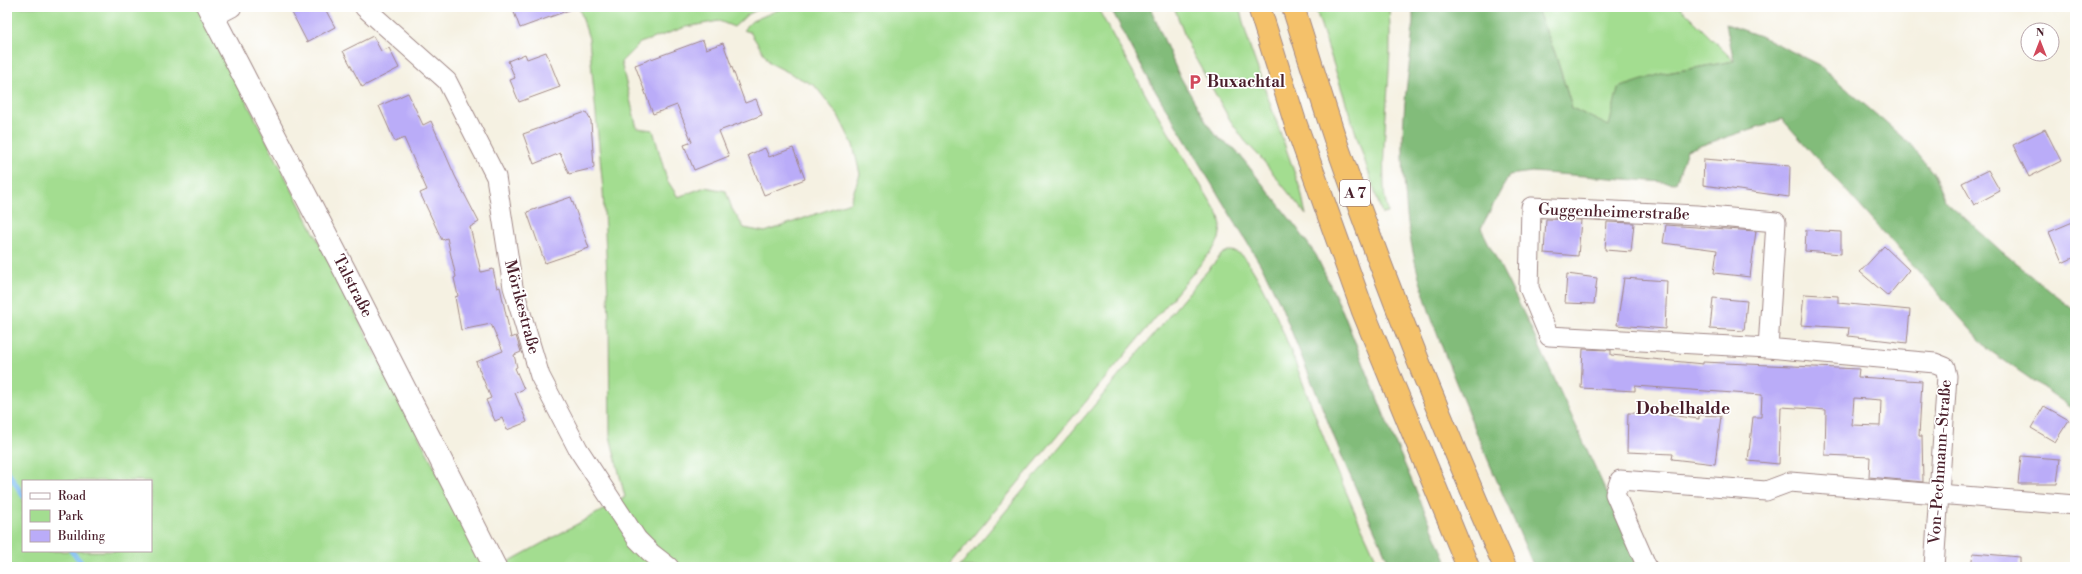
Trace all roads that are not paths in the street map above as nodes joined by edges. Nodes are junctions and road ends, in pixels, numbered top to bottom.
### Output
1 (364, 7) edge
2 (1259, 7) edge
3 (1293, 7) edge
4 (217, 10) edge
5 (1768, 348) junction
6 (1935, 363) joint
7 (1940, 494) junction
8 (2075, 505) edge
9 (495, 567) edge
10 (669, 567) edge
11 (1468, 567) edge
12 (1505, 567) edge
13 (1647, 567) edge
14 (1934, 567) edge

1 - 10 street, Mörikestraße
2 - 11 highway, A 7
3 - 12 highway, A 7
4 - 9 street, Talstraße
5 - 5 street, Guggenheimerstraße
5 - 6 street, Guggenheimerstraße
6 - 7 street, Von-Pechmann-Straße
7 - 8 street
7 - 13 street
7 - 14 street, Von-Pechmann-Straße

